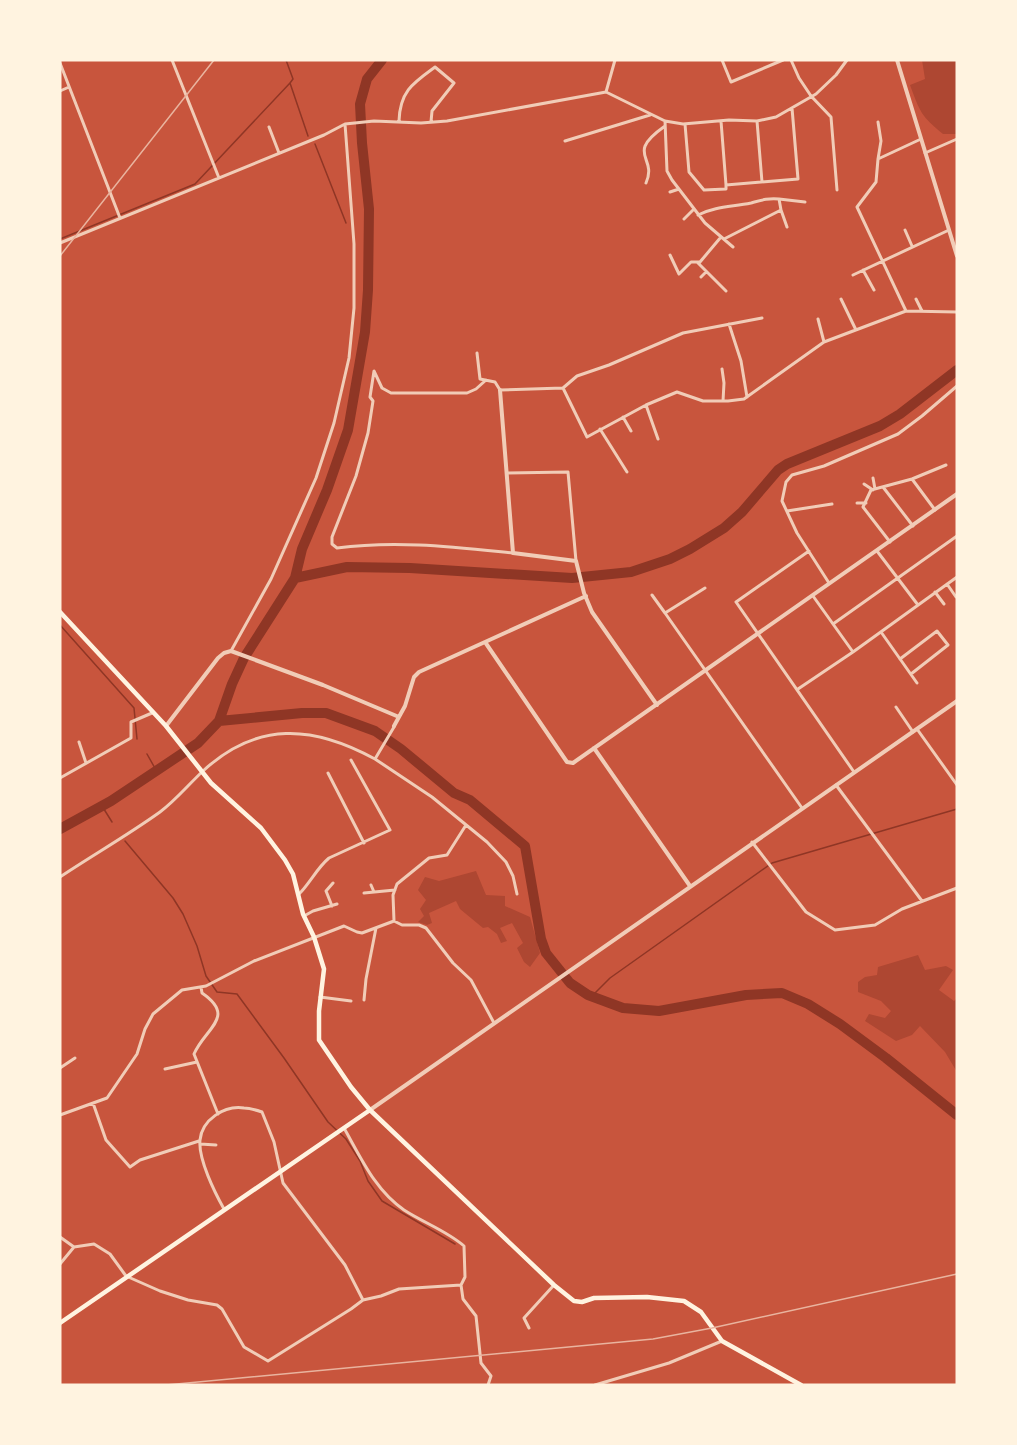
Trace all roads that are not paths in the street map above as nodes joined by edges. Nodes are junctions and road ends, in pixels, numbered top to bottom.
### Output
1 (172, 60) edge
2 (615, 60) edge
3 (722, 60) edge
4 (783, 60) edge
5 (791, 60) edge
6 (847, 60) edge
7 (897, 60) edge
8 (60, 63) edge
9 (69, 87) junction
10 (60, 91) edge
11 (606, 92) junction
12 (810, 96) junction
13 (792, 108) junction
14 (650, 115) junction
15 (399, 121) junction
16 (665, 121) junction
17 (721, 121) junction
18 (757, 121) junction
19 (431, 122) junction
20 (878, 122) dead end
21 (345, 124) junction
22 (685, 124) junction
23 (665, 126) junction
24 (269, 127) dead end
25 (921, 139) junction
26 (957, 139) edge
27 (565, 141) dead end
28 (279, 153) junction
29 (925, 153) junction
30 (878, 159) junction
31 (219, 178) junction
32 (762, 182) junction
33 (646, 183) dead end
34 (726, 185) junction
35 (679, 189) junction
36 (837, 190) dead end
37 (670, 192) dead end
38 (779, 199) junction
39 (805, 202) dead end
40 (694, 209) junction
41 (781, 210) junction
42 (698, 215) junction
43 (120, 216) junction
44 (684, 219) dead end
45 (787, 227) dead end
46 (905, 230) dead end
47 (949, 230) junction
48 (723, 238) junction
49 (60, 243) edge
50 (912, 246) junction
51 (732, 247) dead end
52 (670, 255) dead end
53 (957, 256) edge
54 (882, 261) junction
55 (697, 262) junction
56 (863, 270) junction
57 (706, 272) junction
58 (853, 275) dead end
59 (701, 277) dead end
60 (873, 290) dead end
61 (726, 291) dead end
62 (841, 299) dead end
63 (916, 299) dead end
64 (906, 311) junction
65 (922, 311) junction
66 (957, 312) edge
67 (762, 318) dead end
68 (818, 319) dead end
69 (729, 324) junction
70 (856, 330) junction
71 (824, 342) junction
72 (477, 353) dead end
73 (722, 369) dead end
74 (486, 380) junction
75 (957, 386) edge
76 (563, 388) junction
77 (500, 390) junction
78 (747, 397) junction
79 (723, 401) junction
80 (646, 405) junction
81 (623, 417) junction
82 (600, 429) junction
83 (631, 431) dead end
84 (658, 439) dead end
85 (946, 465) dead end
86 (627, 472) dead end
87 (507, 473) junction
88 (873, 478) dead end
89 (912, 479) junction
90 (864, 484) dead end
91 (883, 487) junction
92 (874, 489) junction
93 (957, 494) edge
94 (856, 503) dead end
95 (866, 503) junction
96 (832, 504) dead end
97 (935, 510) junction
98 (787, 511) junction
99 (913, 526) junction
100 (957, 536) edge
101 (890, 542) junction
102 (808, 551) junction
103 (877, 551) junction
104 (513, 553) junction
105 (577, 562) junction
106 (957, 577) edge
107 (897, 578) junction
108 (830, 584) junction
109 (947, 584) junction
110 (705, 588) dead end
111 (935, 592) junction
112 (585, 595) junction
113 (652, 595) dead end
114 (813, 596) junction
115 (956, 597) edge
116 (944, 604) dead end
117 (918, 605) junction
118 (60, 612) edge
119 (665, 613) junction
120 (833, 624) junction
121 (881, 632) junction
122 (759, 634) junction
123 (485, 642) junction
124 (232, 652) junction
125 (853, 652) junction
126 (900, 659) junction
127 (706, 671) junction
128 (911, 674) junction
129 (917, 683) dead end
130 (798, 688) junction
131 (957, 701) edge
132 (657, 705) junction
133 (896, 707) dead end
134 (152, 713) junction
135 (399, 717) junction
136 (166, 726) junction
137 (394, 726) joint
138 (915, 730) junction
139 (79, 742) dead end
140 (594, 748) junction
141 (375, 758) junction
142 (351, 760) dead end
143 (86, 763) junction
144 (201, 771) junction
145 (855, 772) junction
146 (328, 773) dead end
147 (60, 778) edge
148 (957, 784) edge
149 (836, 785) junction
150 (802, 808) junction
151 (466, 825) junction
152 (752, 842) junction
153 (364, 843) junction
154 (60, 877) edge
155 (333, 883) dead end
156 (371, 885) dead end
157 (690, 886) junction
158 (957, 888) edge
159 (395, 890) junction
160 (364, 892) dead end
161 (374, 892) junction
162 (299, 894) junction
163 (517, 894) dead end
164 (922, 901) junction
165 (337, 904) dead end
166 (332, 906) junction
167 (304, 916) junction
168 (394, 921) junction
169 (376, 928) junction
170 (314, 937) junction
171 (201, 987) junction
172 (320, 997) junction
173 (364, 1000) dead end
174 (351, 1001) dead end
175 (494, 1023) junction
176 (75, 1058) dead end
177 (197, 1062) junction
178 (60, 1068) edge
179 (165, 1070) dead end
180 (93, 1103) junction
181 (370, 1110) junction
182 (218, 1114) junction
183 (60, 1115) edge
184 (341, 1130) junction
185 (200, 1143) junction
186 (216, 1145) dead end
187 (280, 1171) junction
188 (224, 1209) junction
189 (60, 1237) edge
190 (74, 1247) junction
191 (60, 1264) edge
192 (126, 1276) junction
193 (461, 1285) junction
194 (554, 1285) junction
195 (363, 1300) junction
196 (60, 1323) edge
197 (529, 1328) dead end
198 (722, 1341) junction
199 (488, 1385) edge
200 (596, 1385) edge
201 (801, 1385) edge

1 - 31 street
2 - 11 street
3 - 4 street
5 - 12 street
6 - 12 street
7 - 25 street
8 - 9 street
9 - 10 street
9 - 43 street
11 - 14 street
11 - 19 street
12 - 13 street
12 - 36 street
13 - 18 street
13 - 32 street
14 - 16 street
14 - 27 street
15 - 19 street
15 - 19 street
15 - 21 street
16 - 22 street
16 - 23 street
17 - 18 street
17 - 22 street
17 - 34 street
18 - 32 street
20 - 30 street
21 - 28 street
21 - 124 street
22 - 34 street
23 - 33 street
23 - 35 street
24 - 28 street
25 - 29 street
25 - 30 street
26 - 29 street
28 - 31 street
29 - 47 street
30 - 54 street
31 - 43 street
32 - 34 street
35 - 37 street
35 - 40 street
38 - 39 street
38 - 41 street
38 - 42 street
40 - 42 street
40 - 44 street
41 - 45 street
41 - 48 street
42 - 48 street
43 - 49 street
46 - 50 street
47 - 50 street
47 - 53 street
48 - 51 street
48 - 55 street
50 - 54 street
52 - 55 street
54 - 56 street
54 - 64 street
55 - 57 street
56 - 58 street
56 - 60 street
57 - 59 street
57 - 61 street
62 - 70 street
63 - 65 street
64 - 65 street
64 - 70 street
65 - 66 street
67 - 69 street
68 - 71 street
69 - 76 street
69 - 78 street
70 - 71 street
71 - 78 street
72 - 74 street
73 - 79 street
74 - 77 street
74 - 104 street
75 - 98 street
76 - 77 street
76 - 82 street
77 - 87 street
78 - 79 street
79 - 80 street
80 - 81 street
80 - 84 street
81 - 82 street
81 - 83 street
82 - 86 street
85 - 89 street
87 - 104 street
87 - 105 street
88 - 92 street
89 - 91 street
89 - 97 street
90 - 92 street
91 - 92 street
91 - 99 street
92 - 95 street
93 - 97 street
94 - 95 street
95 - 101 street
96 - 98 street
97 - 99 street
98 - 102 street
99 - 101 street
100 - 107 street
101 - 103 street
102 - 108 street
102 - 122 street
103 - 107 street
103 - 108 street
104 - 105 street
105 - 112 street
106 - 109 street
107 - 117 street
107 - 120 street
108 - 114 street
109 - 111 street
109 - 115 street
110 - 119 street
111 - 116 street
111 - 117 street
112 - 123 street
112 - 132 street
113 - 119 street
114 - 120 street
114 - 122 street
117 - 121 street
118 - 134 main road
119 - 127 street
120 - 125 street
121 - 125 street
121 - 126 street
122 - 127 street
122 - 130 street
123 - 135 street
123 - 140 street
124 - 135 street
124 - 136 street
125 - 130 street
126 - 128 street
126 - 128 street
127 - 132 street
127 - 150 street
128 - 129 street
130 - 145 street
131 - 138 street
132 - 140 street
133 - 138 street
134 - 136 main road
134 - 143 street
135 - 137 street
136 - 144 main road
137 - 141 street
138 - 145 street
138 - 148 street
139 - 143 street
140 - 157 street
141 - 144 street
141 - 151 street
142 - 153 street
143 - 147 street
144 - 154 street
144 - 162 main road
145 - 149 street
146 - 153 street
149 - 150 street
149 - 164 street
150 - 152 street
151 - 159 street
151 - 163 street
152 - 157 street
152 - 164 street
153 - 162 street
155 - 166 street
156 - 161 street
157 - 175 street
158 - 164 street
159 - 161 street
159 - 168 street
160 - 161 street
162 - 167 main road
165 - 166 street
166 - 167 street
167 - 170 main road
168 - 169 street
168 - 175 street
169 - 170 street
169 - 173 street
170 - 171 street
170 - 172 main road
171 - 177 street
171 - 180 street
172 - 174 street
172 - 181 main road
175 - 181 street
176 - 178 street
177 - 179 street
177 - 182 street
180 - 183 street
180 - 185 street
181 - 184 main road
181 - 194 main road
182 - 185 street
182 - 187 street
184 - 187 main road
184 - 193 street
185 - 186 street
185 - 188 street
187 - 188 main road
187 - 195 street
188 - 192 main road
189 - 190 street
190 - 191 street
190 - 192 street
192 - 195 street
192 - 196 main road
193 - 195 street
193 - 199 street
194 - 197 street
194 - 198 main road
198 - 200 street
198 - 201 main road

